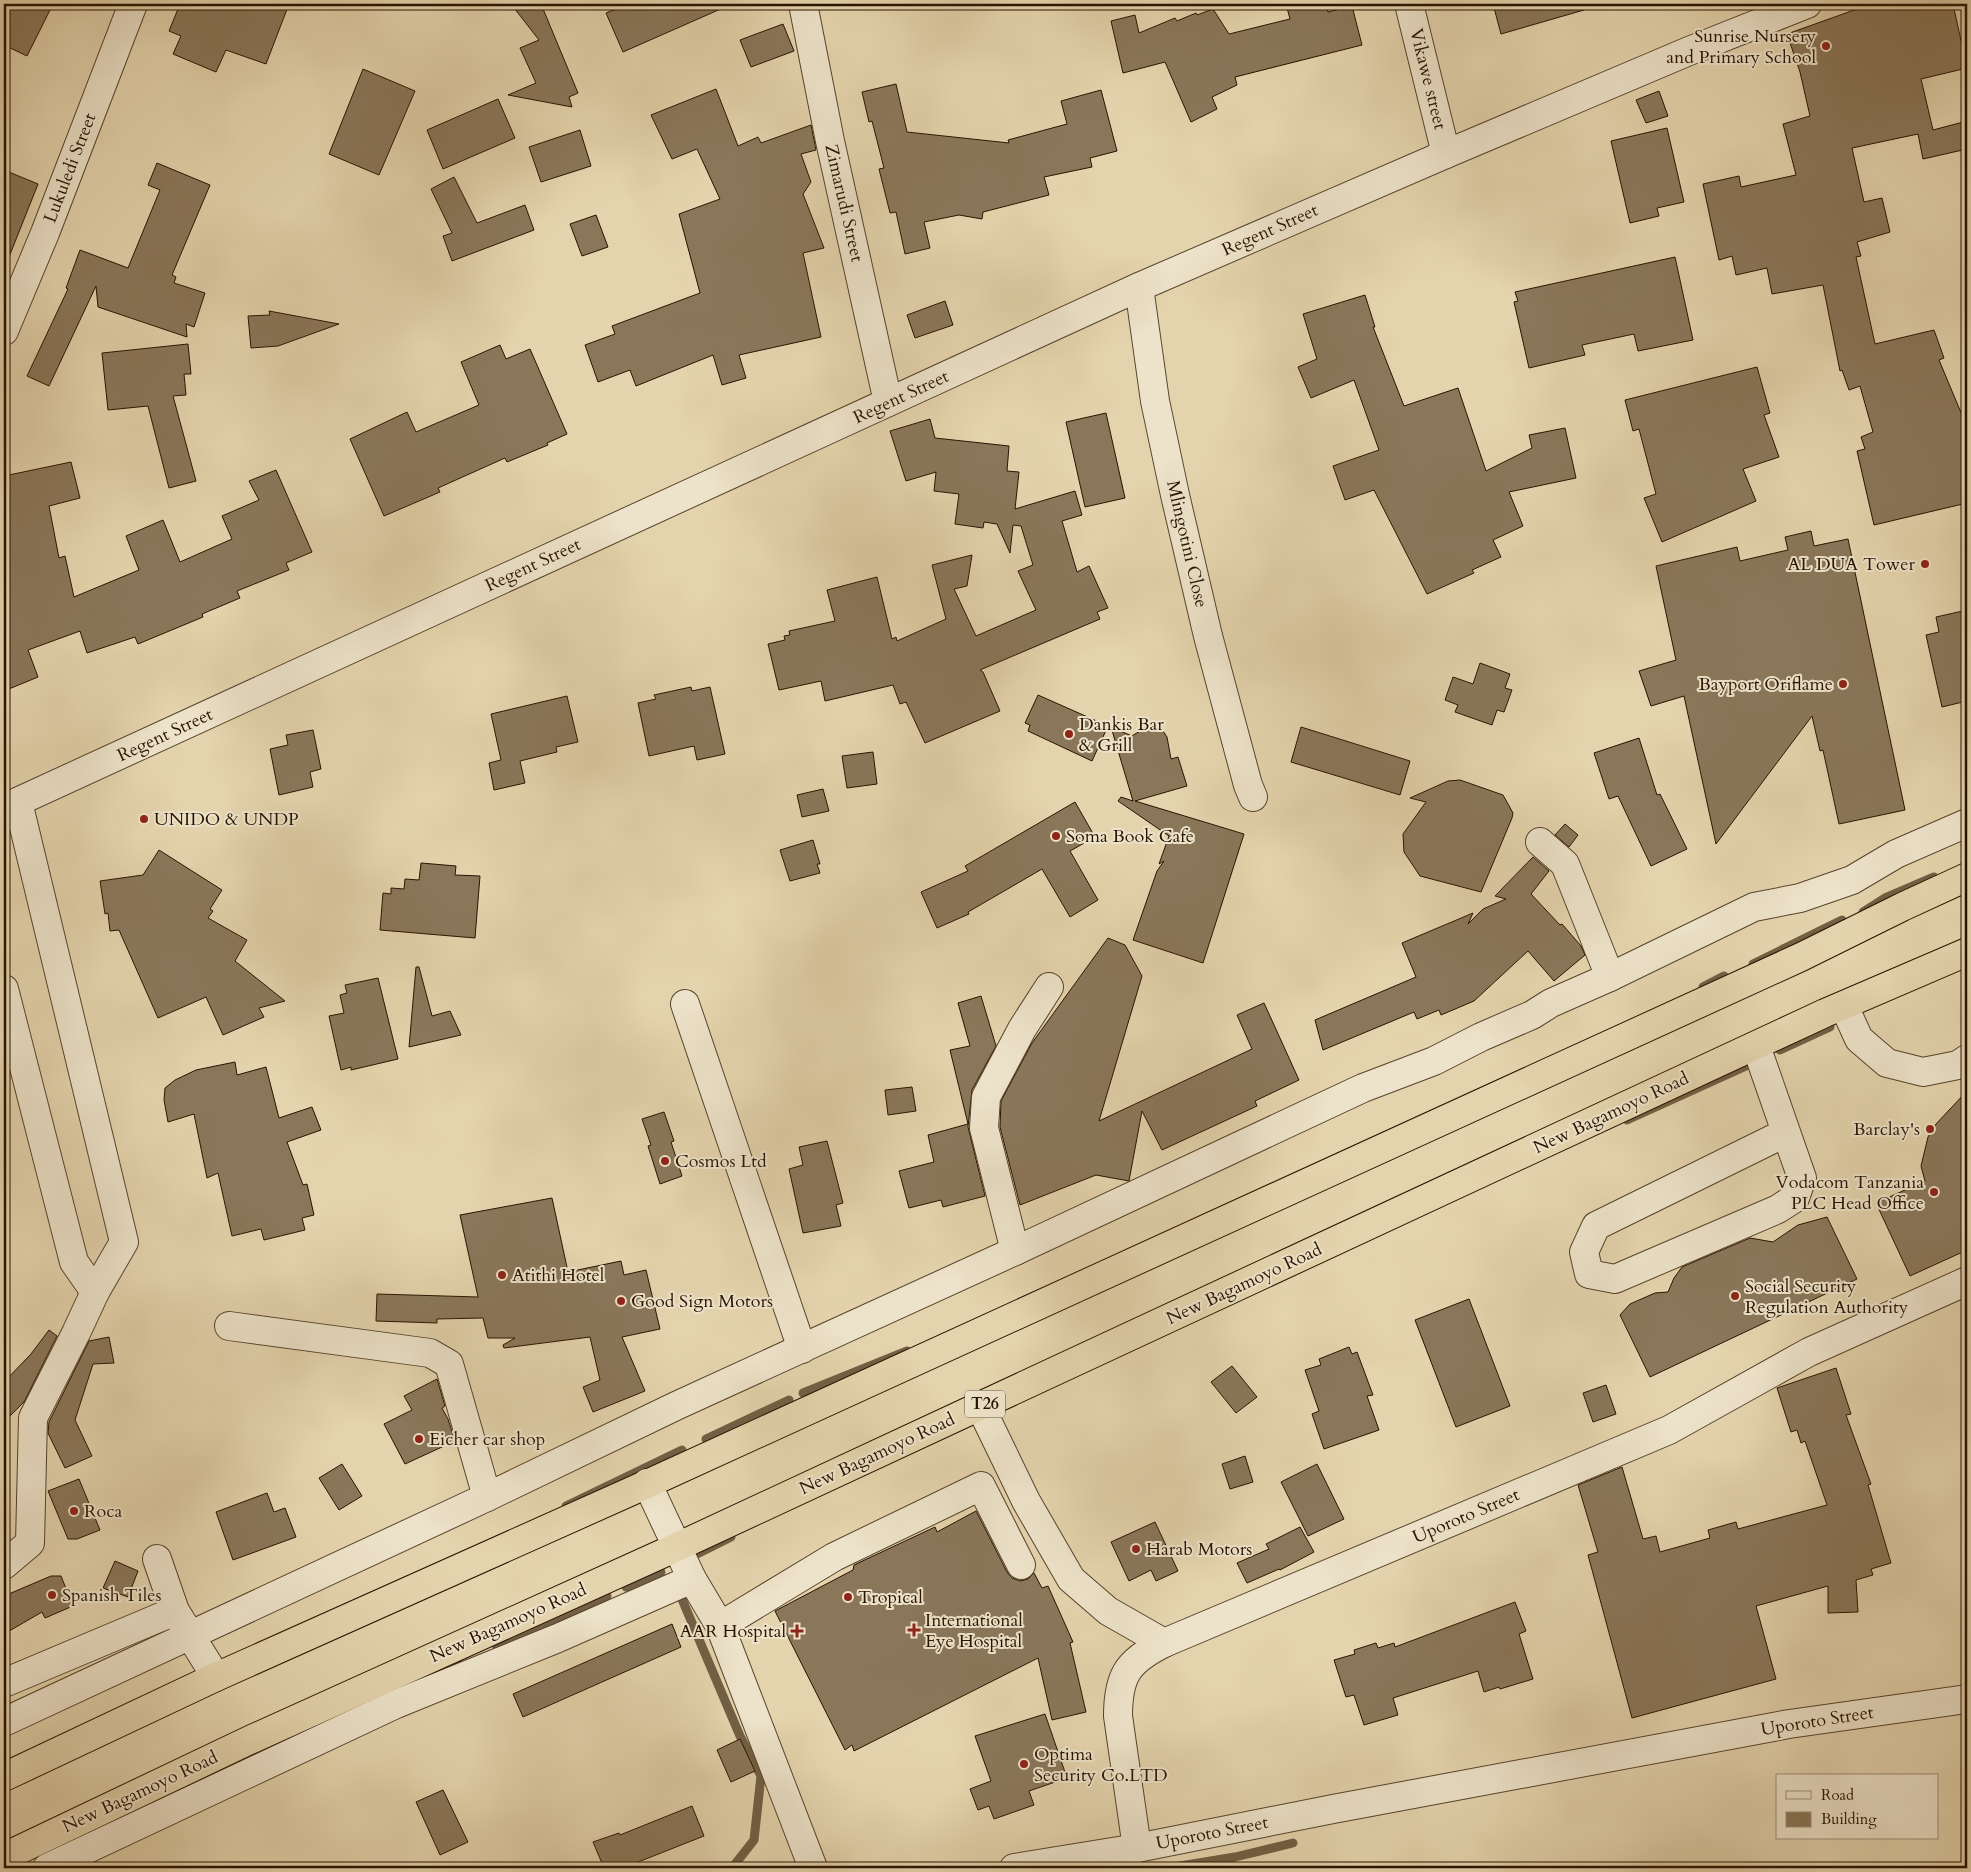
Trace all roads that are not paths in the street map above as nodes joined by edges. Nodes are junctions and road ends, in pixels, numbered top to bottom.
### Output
1 (133, 4) edge
2 (803, 4) edge
3 (1409, 4) edge
4 (1806, 4) edge
5 (1446, 154) junction
6 (1139, 288) junction
7 (4, 331) edge
8 (888, 402) junction
9 (1253, 797) dead end
10 (11, 805) edge
11 (1967, 823) edge
12 (1540, 842) dead end
13 (1967, 877) edge
14 (1967, 952) edge
15 (1610, 977) junction
16 (1049, 987) dead end
17 (4, 989) edge
18 (685, 1004) dead end
19 (1844, 1006) junction
20 (1756, 1046) junction
21 (1967, 1059) edge
22 (1785, 1133) junction
23 (1015, 1251) junction
24 (1967, 1281) edge
25 (95, 1292) junction
26 (229, 1326) dead end
27 (802, 1349) junction
28 (980, 1406) junction
29 (646, 1483) junction
30 (487, 1497) junction
31 (677, 1547) junction
32 (157, 1559) dead end
33 (4, 1565) edge
34 (1021, 1565) dead end
35 (692, 1579) junction
36 (175, 1610) junction
37 (720, 1626) junction
38 (190, 1635) junction
39 (1164, 1643) junction
40 (216, 1677) junction
41 (4, 1683) edge
42 (1967, 1699) edge
43 (4, 1722) edge
44 (4, 1777) edge
45 (1137, 1848) junction
46 (4, 1856) edge
47 (47, 1868) edge
48 (813, 1868) edge
49 (1014, 1868) edge

1 - 7 street, Lukuledi Street
2 - 8 street, Zimarudi Street
3 - 5 street, Vikawe street
4 - 5 street, Regent Street
5 - 6 street, Regent Street
6 - 8 street, Regent Street
6 - 9 street, Mlingotini Close
8 - 10 street, Regent Street
10 - 25 street
11 - 15 street
12 - 15 street
13 - 29 highway
14 - 19 highway, New Bagamoyo Road / T26
15 - 23 street
16 - 23 street
17 - 25 street
18 - 27 street
19 - 20 highway, New Bagamoyo Road / T26
19 - 21 street
20 - 22 street
20 - 28 highway, New Bagamoyo Road / T26
22 - 22 street
23 - 27 street
24 - 39 street, Uporoto Street
25 - 33 street
26 - 30 street
27 - 30 street
28 - 31 highway, New Bagamoyo Road / T26
28 - 39 street
29 - 31 street
29 - 40 highway
30 - 38 street
31 - 35 street
31 - 46 highway, New Bagamoyo Road / T26
32 - 36 street
34 - 37 street
35 - 37 street
35 - 47 street
36 - 38 street
36 - 41 street
37 - 48 street
38 - 40 street
38 - 43 street
39 - 45 street, Uporoto Street
40 - 44 highway
42 - 45 street, Uporoto Street
45 - 49 street, Uporoto Street

